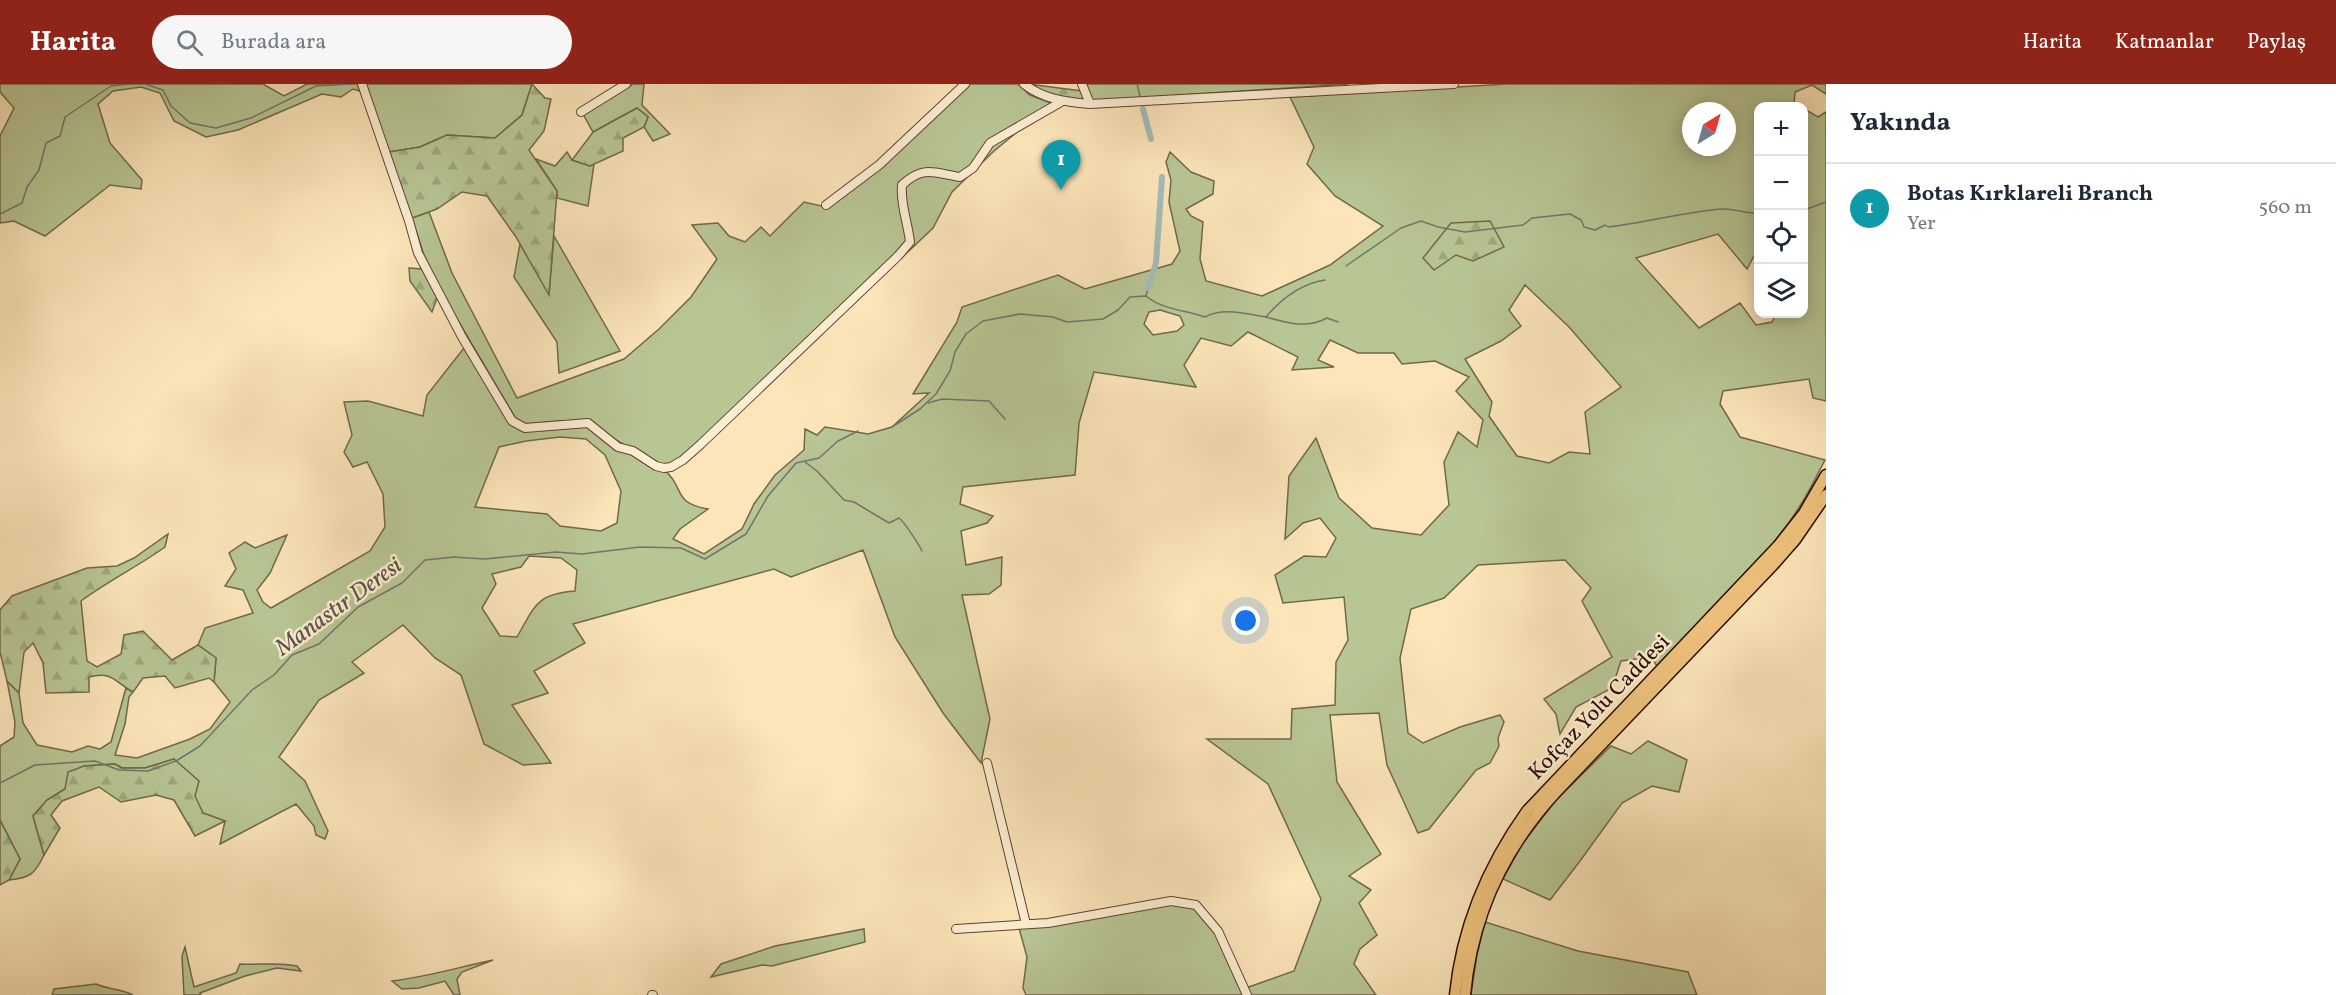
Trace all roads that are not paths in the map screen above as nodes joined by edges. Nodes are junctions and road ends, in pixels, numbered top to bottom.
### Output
1 (362, 84) edge
2 (626, 84) edge
3 (965, 84) edge
4 (1024, 84) edge
5 (1082, 84) edge
6 (1454, 84) edge
7 (1061, 102) junction
8 (1090, 104) junction
9 (581, 112) dead end
10 (825, 205) dead end
11 (1826, 475) edge
12 (1826, 495) edge
13 (1821, 510) edge
14 (987, 763) dead end
15 (1026, 924) junction
16 (956, 929) dead end
17 (1247, 995) edge
18 (1455, 995) edge
19 (1465, 995) edge

1 - 7 street
2 - 9 street
3 - 10 street
4 - 7 street
5 - 8 street
6 - 8 street
7 - 8 street
11 - 18 main road, Kofçaz Yolu Caddesi
12 - 13 main road, Kofçaz Yolu Caddesi
13 - 19 main road, Kofçaz Yolu Caddesi
14 - 15 street
15 - 16 street
15 - 17 street

